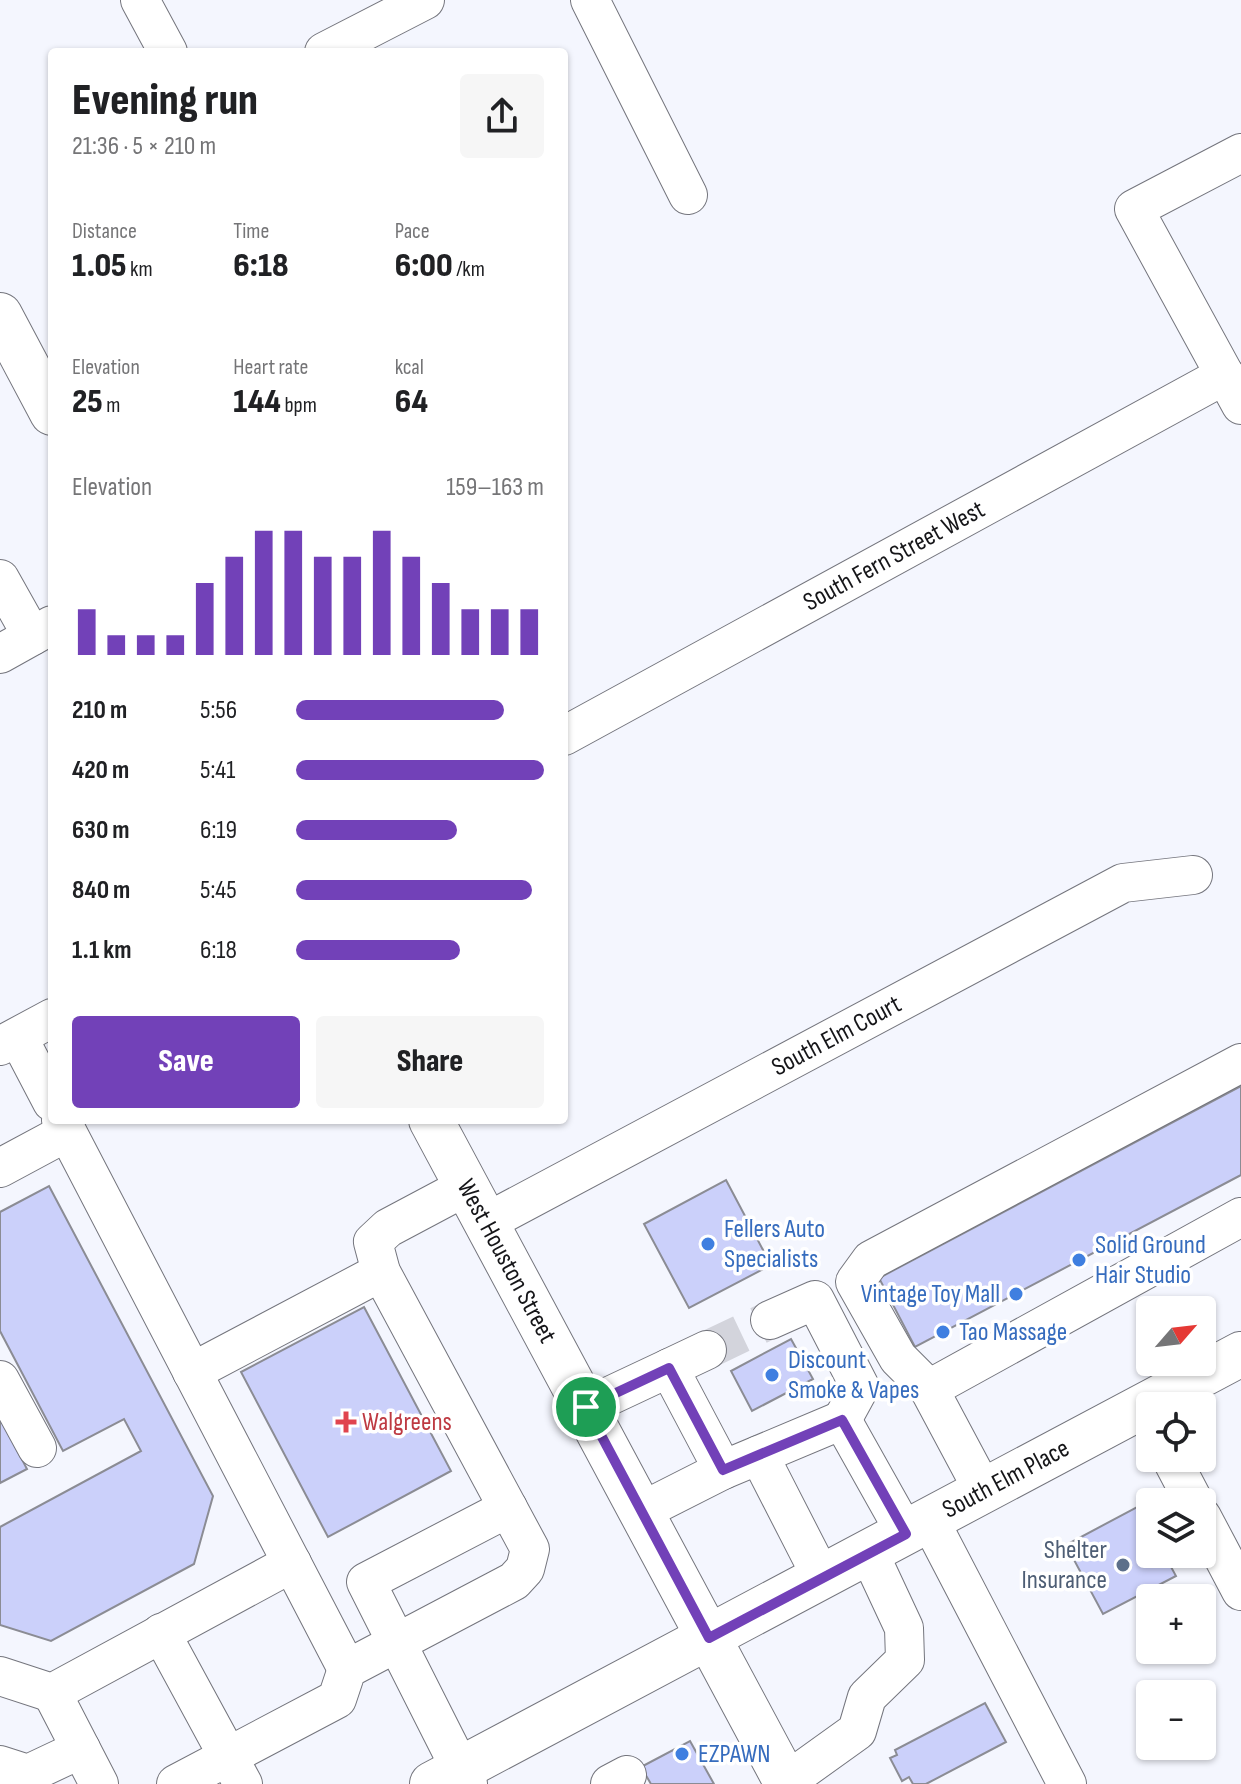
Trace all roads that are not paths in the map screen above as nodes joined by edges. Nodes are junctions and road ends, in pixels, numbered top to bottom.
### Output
1 (140, 0) edge
2 (425, 0) edge
3 (590, 0) edge
4 (166, 48) edge
5 (332, 48) edge
6 (1241, 153) edge
7 (688, 195) dead end
8 (0, 315) edge
9 (1233, 390) edge
10 (48, 405) edge
11 (0, 579) edge
12 (28, 638) edge
13 (568, 734) edge
14 (1193, 875) dead end
15 (48, 1020) edge
16 (9, 1041) edge
17 (1241, 1063) edge
18 (48, 1100) edge
19 (53, 1124) edge
20 (63, 1124) edge
21 (433, 1124) edge
22 (0, 1168) edge
23 (477, 1204) junction
24 (1241, 1217) edge
25 (381, 1272) junction
26 (770, 1320) tunnel mouth
27 (707, 1350) tunnel mouth
28 (1241, 1354) edge
29 (669, 1368) junction
30 (192, 1372) junction
31 (0, 1380) edge
32 (929, 1389) junction
33 (1179, 1392) edge
34 (586, 1407) junction
35 (1136, 1417) edge
36 (842, 1420) junction
37 (37, 1448) dead end
38 (759, 1455) junction
39 (723, 1470) junction
40 (984, 1492) junction
41 (508, 1508) junction
42 (642, 1511) junction
43 (1218, 1524) edge
44 (902, 1536) junction
45 (292, 1563) junction
46 (822, 1578) junction
47 (1241, 1591) edge
48 (161, 1633) junction
49 (709, 1638) junction
50 (398, 1643) junction
51 (347, 1669) junction
52 (0, 1676) edge
53 (52, 1693) junction
54 (81, 1749) junction
55 (0, 1765) edge
56 (235, 1770) edge
57 (453, 1779) edge
58 (786, 1783) edge
59 (99, 1784) edge
60 (176, 1784) edge
61 (1067, 1784) edge

1 - 4 street
2 - 5 street
3 - 7 street
6 - 9 street
8 - 10 main road
9 - 13 street, South Fern Street West
11 - 12 street
14 - 23 street, South Elm Court
15 - 16 street
16 - 18 street
17 - 32 street
19 - 22 street
20 - 30 street
21 - 23 main road, West Houston Street
23 - 25 street, South Elm Court
23 - 34 main road, West Houston Street
24 - 32 street
25 - 30 street
25 - 41 street
26 - 36 street
27 - 29 street
28 - 33 main road, South Elm Place
29 - 34 street
29 - 39 street
30 - 45 street
31 - 37 street
32 - 40 street
34 - 42 main road, West Houston Street
35 - 40 main road, South Elm Place
36 - 38 street
36 - 44 street
38 - 39 street
38 - 46 street
39 - 42 street
40 - 44 main road, South Elm Place
41 - 50 street
41 - 50 street
42 - 49 main road, West Houston Street
43 - 47 street
44 - 46 main road, South Elm Place
44 - 58 street
44 - 61 street
45 - 48 street
45 - 51 street
46 - 49 main road, South Elm Place
48 - 53 street
48 - 56 street
49 - 57 main road, South Elm Place
49 - 58 main road, West Houston Street
50 - 51 street
50 - 57 street
51 - 56 street
52 - 53 street
53 - 54 street
54 - 55 street
54 - 59 street
56 - 60 street

